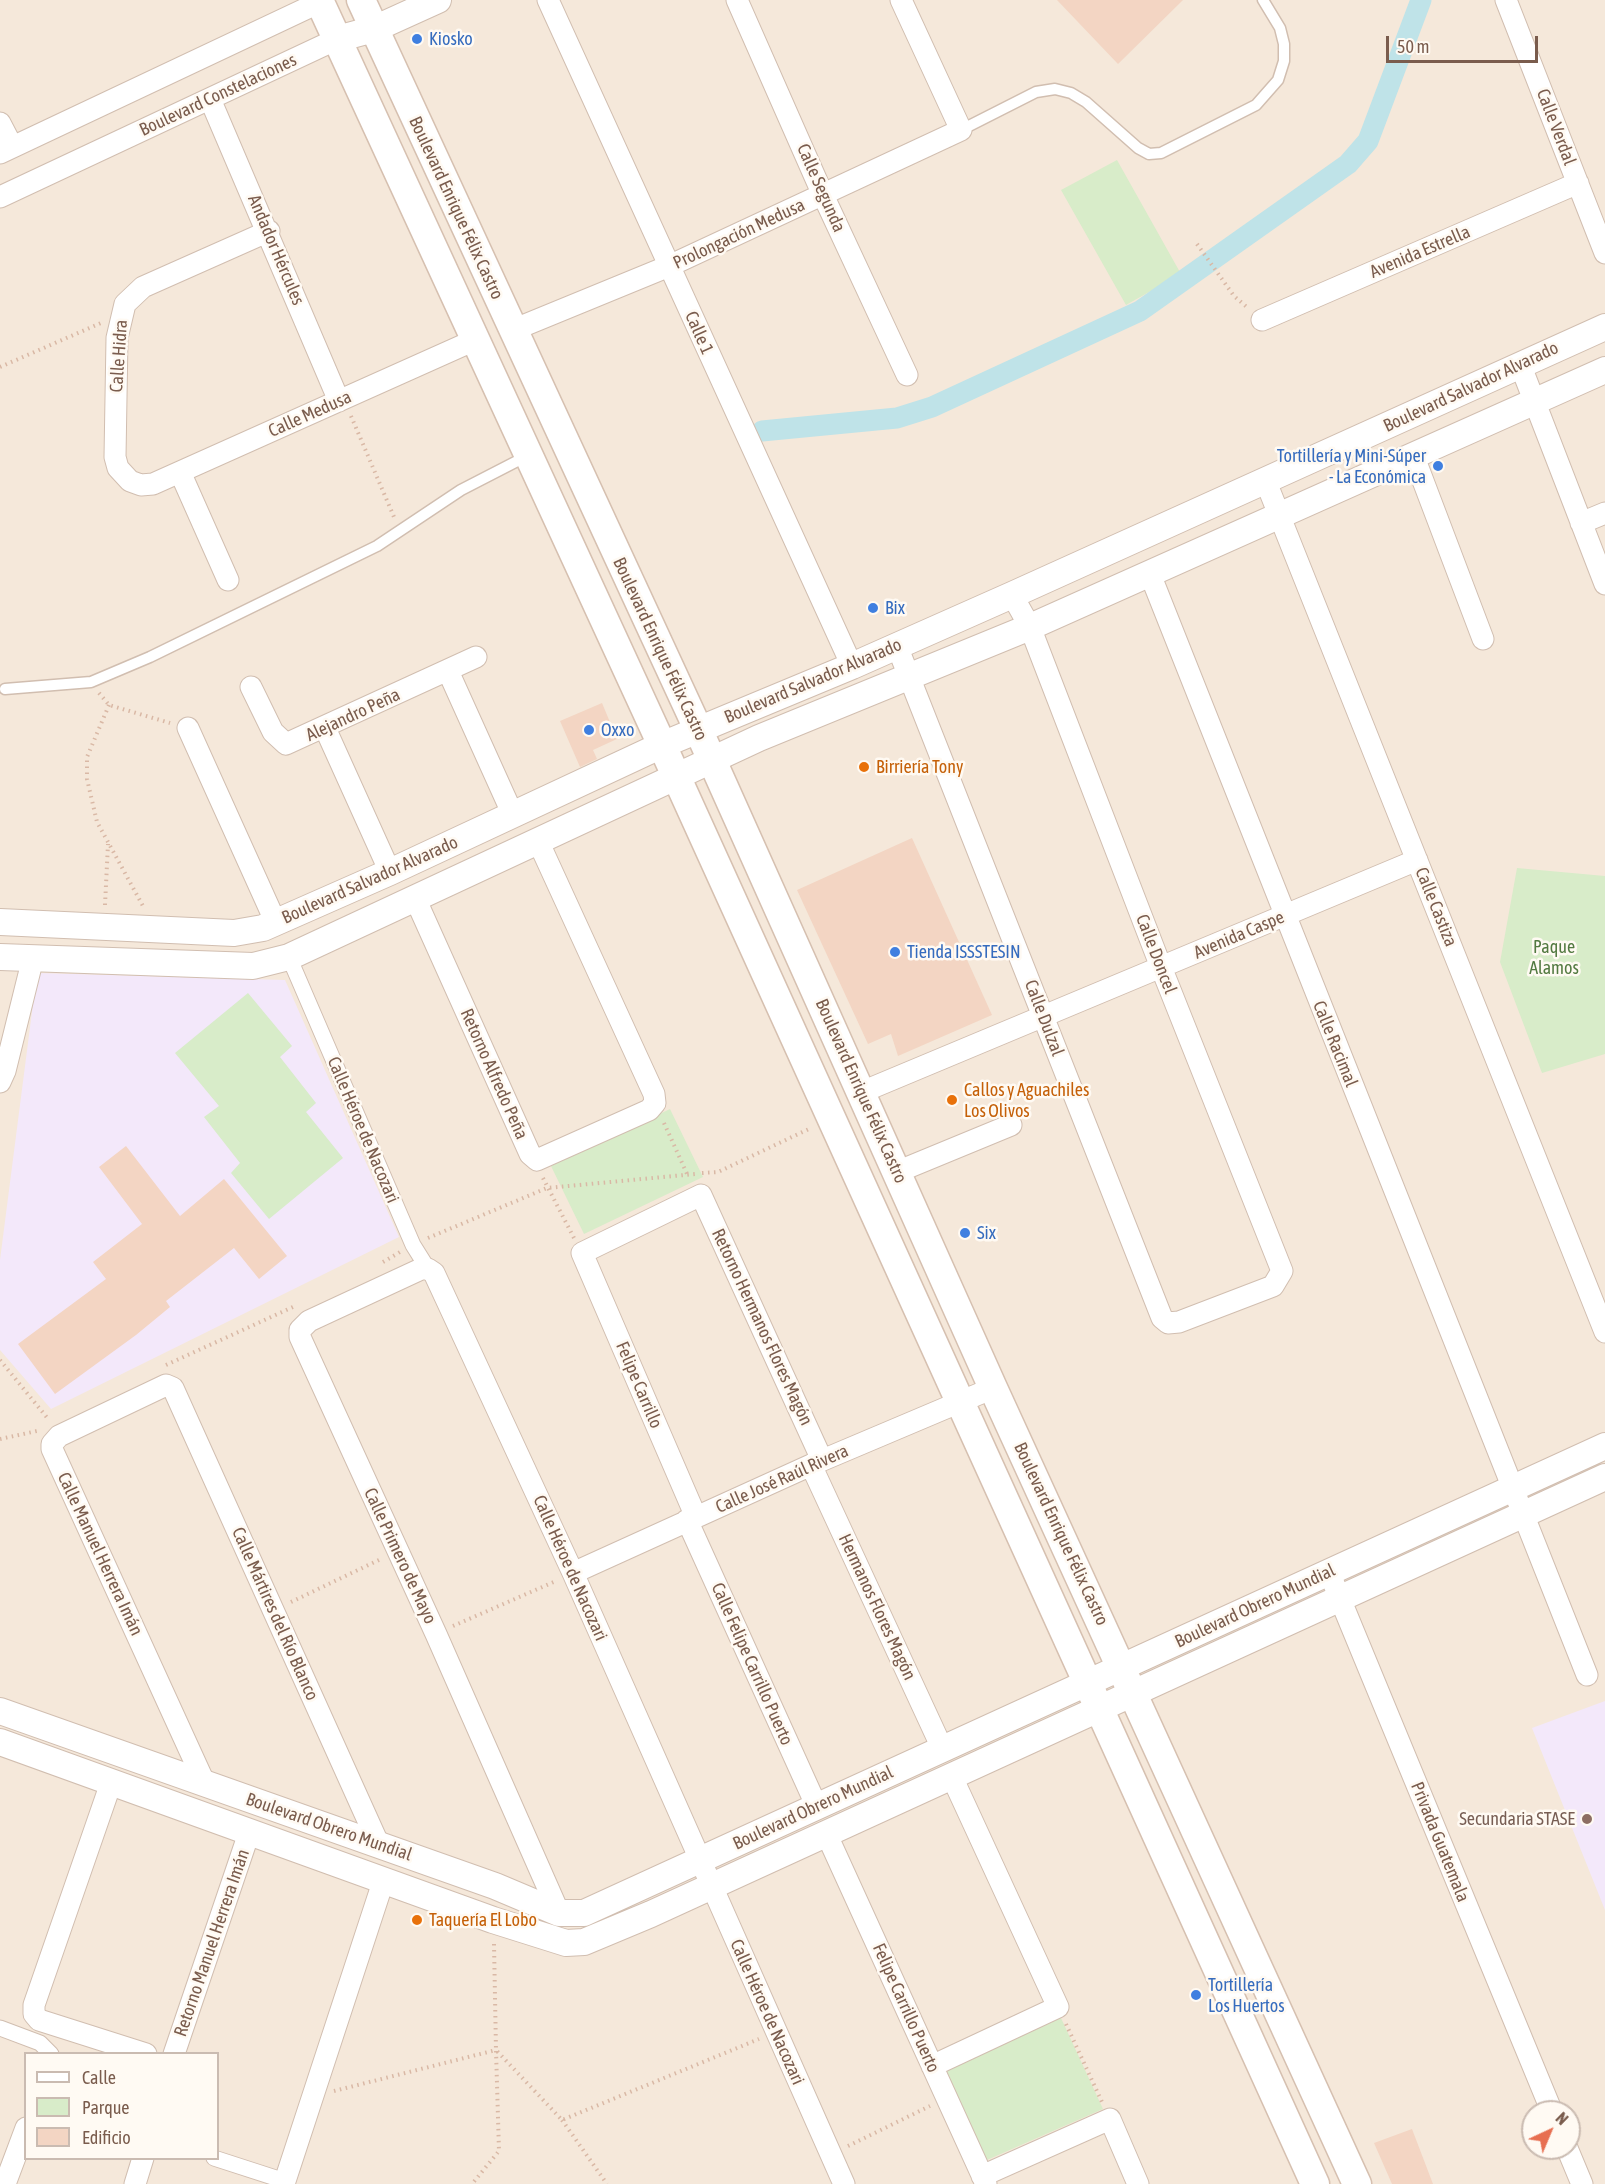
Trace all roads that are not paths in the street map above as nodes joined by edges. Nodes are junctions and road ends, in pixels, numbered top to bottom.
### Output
1 (361, 0) edge
2 (438, 0) edge
3 (548, 0) edge
4 (737, 0) edge
5 (902, 0) edge
6 (1263, 0) edge
7 (1506, 0) edge
8 (322, 1) edge
9 (374, 29) junction
10 (337, 39) junction
11 (210, 99) junction
12 (0, 123) edge
13 (962, 130) junction
14 (6, 149) edge
15 (1578, 183) junction
16 (823, 195) junction
17 (0, 196) edge
18 (269, 231) junction
19 (1605, 254) edge
20 (669, 266) junction
21 (1262, 320) dead end
22 (1605, 327) edge
23 (513, 330) junction
24 (477, 339) junction
25 (1520, 364) junction
26 (1605, 370) edge
27 (907, 375) dead end
28 (339, 401) junction
29 (1535, 403) junction
30 (529, 455) junction
31 (1414, 457) junction
32 (180, 472) junction
33 (1266, 482) junction
34 (141, 485) joint
35 (1605, 513) edge
36 (1278, 516) junction
37 (1581, 523) junction
38 (1150, 574) junction
39 (228, 580) dead end
40 (1605, 584) edge
41 (1012, 595) junction
42 (1030, 627) junction
43 (1483, 639) dead end
44 (897, 646) junction
45 (476, 657) dead end
46 (852, 666) junction
47 (448, 670) junction
48 (911, 676) junction
49 (251, 687) dead end
50 (5, 689) dead end
51 (188, 728) road end
52 (325, 728) junction
53 (698, 729) junction
54 (662, 745) junction
55 (711, 760) junction
56 (676, 776) junction
57 (566, 790) junction
58 (513, 815) junction
59 (580, 821) junction
60 (538, 841) junction
61 (1417, 860) junction
62 (390, 872) junction
63 (356, 886) junction
64 (415, 898) junction
65 (1283, 916) junction
66 (371, 918) junction
67 (0, 922) edge
68 (276, 923) junction
69 (0, 957) edge
70 (288, 957) junction
71 (33, 958) junction
72 (1161, 967) junction
73 (1044, 1016) junction
74 (0, 1082) edge
75 (862, 1092) junction
76 (1011, 1125) dead end
77 (897, 1172) junction
78 (701, 1195) joint
79 (428, 1269) junction
80 (1168, 1323) joint
81 (1605, 1332) edge
82 (169, 1385) joint
83 (993, 1388) junction
84 (960, 1402) junction
85 (1605, 1446) edge
86 (817, 1462) junction
87 (1605, 1477) edge
88 (1512, 1488) junction
89 (1523, 1513) junction
90 (692, 1519) junction
91 (1329, 1572) junction
92 (573, 1574) junction
93 (1339, 1597) junction
94 (1122, 1666) junction
95 (1587, 1675) dead end
96 (1088, 1683) junction
97 (1135, 1693) junction
98 (1100, 1709) junction
99 (0, 1711) edge
100 (0, 1742) edge
101 (942, 1749) junction
102 (887, 1774) junction
103 (952, 1777) junction
104 (111, 1783) junction
105 (205, 1784) junction
106 (898, 1801) junction
107 (817, 1807) junction
108 (316, 1822) junction
109 (249, 1833) junction
110 (826, 1833) junction
111 (379, 1845) junction
112 (305, 1852) junction
113 (700, 1860) junction
114 (384, 1879) junction
115 (711, 1886) junction
116 (559, 1913) junction
117 (0, 2028) edge
118 (49, 2052) edge
119 (140, 2052) edge
120 (175, 2052) edge
121 (932, 2066) junction
122 (1547, 2100) edge
123 (24, 2133) edge
124 (140, 2160) edge
125 (219, 2160) edge
126 (1572, 2160) edge
127 (984, 2180) edge
128 (285, 2182) edge
129 (5, 2184) edge
130 (135, 2184) edge
131 (844, 2184) edge
132 (1138, 2184) edge
133 (1315, 2184) edge
134 (1358, 2184) edge
135 (1582, 2184) edge

1 - 9 main road, Boulevard Enrique Félix Castro
2 - 9 street, Boulevard Constelaciones
3 - 20 street, Calle 1
4 - 16 street, Calle Segunda
5 - 13 street
6 - 13 lane
7 - 15 street, Calle Verdal
8 - 10 main road, Boulevard Enrique Félix Castro
8 - 14 street
9 - 10 street, Boulevard Constelaciones
9 - 23 main road, Boulevard Enrique Félix Castro
10 - 11 street, Boulevard Constelaciones
10 - 24 main road, Boulevard Enrique Félix Castro
11 - 17 street, Boulevard Constelaciones
11 - 18 street, Andador Hércules
12 - 14 street
13 - 16 street, Prolongación Medusa
15 - 19 street, Calle Verdal
15 - 21 street, Avenida Estrella
16 - 20 street, Prolongación Medusa
16 - 27 street, Calle Segunda
18 - 28 street, Andador Hércules
18 - 34 street, Calle Hidra
20 - 23 street, Prolongación Medusa
20 - 46 street, Calle 1
22 - 25 street, Boulevard Salvador Alvarado
23 - 53 main road, Boulevard Enrique Félix Castro
24 - 28 street, Calle Medusa
24 - 30 main road, Boulevard Enrique Félix Castro
25 - 29 street
25 - 33 street, Boulevard Salvador Alvarado
26 - 29 street, Boulevard Salvador Alvarado
28 - 32 street, Calle Medusa
29 - 31 street, Boulevard Salvador Alvarado
29 - 37 street
30 - 50 lane
30 - 54 main road, Boulevard Enrique Félix Castro
31 - 36 street, Boulevard Salvador Alvarado
31 - 43 street
32 - 34 street, Calle Medusa
32 - 39 street
33 - 36 street, Calle Castiza
33 - 41 street, Boulevard Salvador Alvarado
35 - 37 street
36 - 38 street, Boulevard Salvador Alvarado
36 - 61 street, Calle Castiza
37 - 40 street
38 - 42 street, Boulevard Salvador Alvarado
38 - 65 street, Calle Racimal
41 - 42 street, Calle Doncel
41 - 44 street, Boulevard Salvador Alvarado
42 - 48 street, Boulevard Salvador Alvarado
42 - 72 street, Calle Doncel
44 - 46 street, Boulevard Salvador Alvarado
44 - 48 street, Calle Dulzal
45 - 47 street, Alejandro Peña
46 - 53 street, Boulevard Salvador Alvarado
47 - 52 street, Alejandro Peña
47 - 58 street
48 - 55 street, Boulevard Salvador Alvarado
48 - 73 street, Calle Dulzal
49 - 52 street, Alejandro Peña
51 - 68 street
52 - 62 street
53 - 54 street, Boulevard Salvador Alvarado
53 - 55 main road, Boulevard Enrique Félix Castro
54 - 56 main road, Boulevard Enrique Félix Castro
54 - 57 street, Boulevard Salvador Alvarado
55 - 56 street, Boulevard Salvador Alvarado
55 - 75 main road, Boulevard Enrique Félix Castro
56 - 59 street, Boulevard Salvador Alvarado
56 - 84 main road, Boulevard Enrique Félix Castro
57 - 58 street, Boulevard Salvador Alvarado
57 - 59 street
58 - 62 street, Boulevard Salvador Alvarado
59 - 60 street, Boulevard Salvador Alvarado
60 - 64 street, Boulevard Salvador Alvarado
60 - 64 street, Retorno Alfredo Peña
61 - 65 street, Avenida Caspe
61 - 81 street, Calle Castiza
62 - 63 street, Boulevard Salvador Alvarado
63 - 66 street
63 - 68 street, Boulevard Salvador Alvarado
64 - 66 street, Boulevard Salvador Alvarado
65 - 72 street, Avenida Caspe
65 - 88 street, Calle Racimal
66 - 70 street, Boulevard Salvador Alvarado
67 - 68 street, Boulevard Salvador Alvarado
69 - 71 street, Boulevard Salvador Alvarado
70 - 71 street, Boulevard Salvador Alvarado
70 - 79 street, Calle Héroe de Nacozari
71 - 74 street
72 - 73 street, Avenida Caspe
72 - 80 street, Calle Doncel
73 - 75 street, Avenida Caspe
73 - 80 street, Calle Dulzal
75 - 77 main road, Boulevard Enrique Félix Castro
76 - 77 street
77 - 83 main road, Boulevard Enrique Félix Castro
78 - 86 street, Retorno Hermanos Flores Magón
78 - 90 street, Felipe Carrillo
79 - 92 street, Calle Héroe de Nacozari
79 - 116 street, Calle Primero de Mayo
82 - 105 street, Calle Manuel Herrera Imán
82 - 111 street, Calle Mártires del Río Blanco
83 - 84 street, Calle José Raúl Rivera
83 - 94 main road, Boulevard Enrique Félix Castro
84 - 86 street, Calle José Raúl Rivera
84 - 96 main road, Boulevard Enrique Félix Castro
85 - 88 street, Boulevard Obrero Mundial
86 - 90 street, Calle José Raúl Rivera
86 - 101 street, Hermanos Flores Magón
87 - 89 street, Boulevard Obrero Mundial
88 - 89 street, Calle Racimal
88 - 91 street, Boulevard Obrero Mundial
89 - 93 street, Boulevard Obrero Mundial
89 - 95 street, Calle Racimal
90 - 92 street, Calle José Raúl Rivera
90 - 107 street, Calle Felipe Carrillo Puerto
91 - 93 street, Privada Guatemala
91 - 94 street, Boulevard Obrero Mundial
92 - 113 street, Calle Héroe de Nacozari
93 - 97 street, Boulevard Obrero Mundial
93 - 122 street, Privada Guatemala
94 - 96 street, Boulevard Obrero Mundial
94 - 97 main road, Boulevard Enrique Félix Castro
96 - 98 main road, Boulevard Enrique Félix Castro
96 - 101 street, Boulevard Obrero Mundial
97 - 98 street, Boulevard Obrero Mundial
97 - 134 main road, Boulevard Enrique Félix Castro
98 - 103 street, Boulevard Obrero Mundial
98 - 133 main road, Boulevard Enrique Félix Castro
99 - 105 street, Boulevard Obrero Mundial
100 - 104 street, Boulevard Obrero Mundial
101 - 102 street, Boulevard Obrero Mundial
102 - 106 street
102 - 107 street, Boulevard Obrero Mundial
103 - 106 street, Boulevard Obrero Mundial
103 - 121 street
104 - 109 street, Boulevard Obrero Mundial
104 - 119 street
105 - 108 street, Boulevard Obrero Mundial
106 - 110 street, Boulevard Obrero Mundial
107 - 113 street, Boulevard Obrero Mundial
108 - 111 street, Boulevard Obrero Mundial
108 - 112 street
109 - 112 street, Boulevard Obrero Mundial
109 - 120 street, Retorno Manuel Herrera Imán
110 - 115 street, Boulevard Obrero Mundial
110 - 121 street, Felipe Carrillo Puerto
111 - 116 street, Boulevard Obrero Mundial
112 - 114 street, Boulevard Obrero Mundial
113 - 115 street, Calle Héroe de Nacozari
113 - 116 street, Boulevard Obrero Mundial
114 - 115 street, Boulevard Obrero Mundial
114 - 128 street
115 - 131 street, Calle Héroe de Nacozari
117 - 118 street
121 - 127 street, Felipe Carrillo Puerto
123 - 129 street
124 - 130 street
125 - 128 street
126 - 135 street
127 - 132 street

